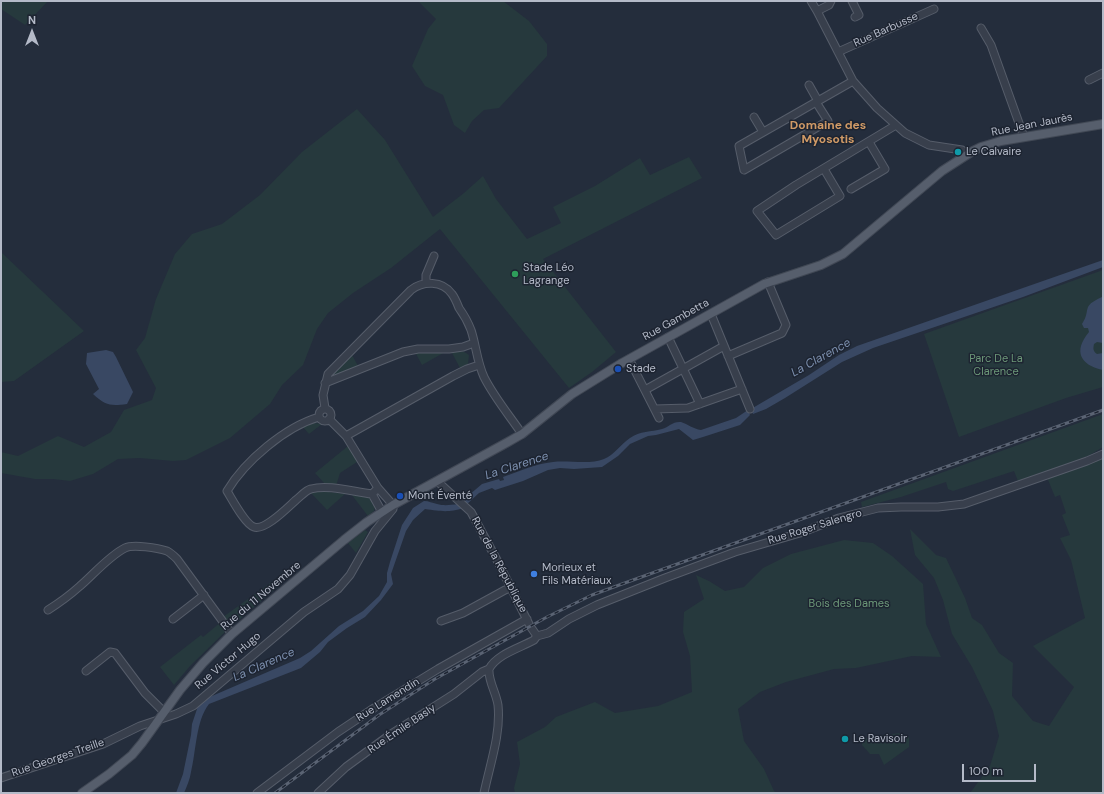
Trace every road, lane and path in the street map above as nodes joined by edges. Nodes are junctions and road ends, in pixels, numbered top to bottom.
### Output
1 (811, 1) edge
2 (831, 1) edge
3 (852, 1) edge
4 (934, 9) dead end
5 (817, 11) junction
6 (855, 17) dead end
7 (981, 28) dead end
8 (838, 52) junction
9 (1103, 73) edge
10 (1089, 80) dead end
11 (853, 81) junction
12 (809, 85) dead end
13 (817, 101) junction
14 (754, 118) dead end
15 (1103, 124) edge
16 (896, 125) junction
17 (763, 132) junction
18 (1024, 137) junction
19 (869, 142) junction
20 (967, 154) junction
21 (824, 169) junction
22 (851, 189) dead end
23 (434, 256) dead end
24 (768, 282) junction
25 (426, 283) junction
26 (711, 314) junction
27 (668, 337) junction
28 (474, 343) junction
29 (724, 346) junction
30 (728, 356) junction
31 (629, 359) junction
32 (479, 365) junction
33 (683, 370) junction
34 (325, 383) junction
35 (742, 389) junction
36 (645, 390) junction
37 (700, 404) junction
38 (325, 408) junction
39 (655, 409) junction
40 (750, 409) dead end
41 (319, 418) junction
42 (659, 418) dead end
43 (329, 419) junction
44 (522, 434) junction
45 (346, 436) junction
46 (1103, 454) edge
47 (438, 481) junction
48 (378, 488) junction
49 (372, 494) junction
50 (393, 505) junction
51 (382, 512) junction
52 (367, 522) junction
53 (375, 531) junction
54 (511, 588) junction
55 (204, 595) junction
56 (48, 610) dead end
57 (173, 619) dead end
58 (527, 619) junction
59 (442, 621) dead end
60 (232, 634) junction
61 (537, 636) junction
62 (489, 669) junction
63 (86, 671) dead end
64 (161, 716) junction
65 (1, 778) edge
66 (82, 793) edge
67 (257, 793) edge
68 (318, 793) edge
69 (484, 793) edge

1 - 5 street
2 - 5 street
3 - 6 street
4 - 8 street, Rue Barbusse
5 - 8 street
7 - 18 street
8 - 11 street
9 - 10 street
11 - 13 street
11 - 16 street
12 - 13 street
13 - 17 street
13 - 17 street
14 - 17 street
15 - 18 main road, Rue Jean Jaurès
16 - 19 street
16 - 20 street
18 - 20 main road, Rue Jean Jaurès
19 - 21 street
19 - 22 street
20 - 24 main road, Rue Gambetta
21 - 21 street
23 - 25 street
24 - 26 main road, Rue Gambetta
24 - 30 street
25 - 28 street
25 - 34 street
26 - 27 main road, Rue Gambetta
26 - 29 street
27 - 31 main road, Rue Gambetta
27 - 33 street
28 - 32 street
28 - 34 street
29 - 30 street
29 - 33 street
30 - 35 street
31 - 36 street
31 - 44 main road, Rue Gambetta
32 - 44 street
32 - 45 street
33 - 36 street
33 - 37 street
34 - 38 street
35 - 37 street
35 - 40 street
36 - 39 street
37 - 39 street
38 - 41 street
38 - 43 street
39 - 42 street
41 - 43 street
41 - 49 street
43 - 45 street
44 - 47 main road, Rue Gambetta
45 - 48 street
46 - 61 street, Rue Roger Salengro
47 - 50 main road, Rue Gambetta
47 - 54 street, Rue de la République
48 - 49 street
48 - 50 street
49 - 51 street
50 - 51 main road, Rue du 11 Novembre
50 - 53 street, Rue Victor Hugo
51 - 52 main road, Rue du 11 Novembre
52 - 53 street
52 - 60 main road, Rue du 11 Novembre
53 - 64 street, Rue Victor Hugo
54 - 58 street, Rue de la République
54 - 59 street
55 - 56 street
55 - 57 street
55 - 60 street
58 - 61 street, Rue de la République
58 - 67 street, Rue Lamendin
60 - 64 main road, Rue du 11 Novembre
61 - 62 street, Rue Roger Salengro
62 - 68 street, Rue Émile Basly
62 - 69 street
63 - 64 street
64 - 65 street, Rue Georges Treille
64 - 66 main road

